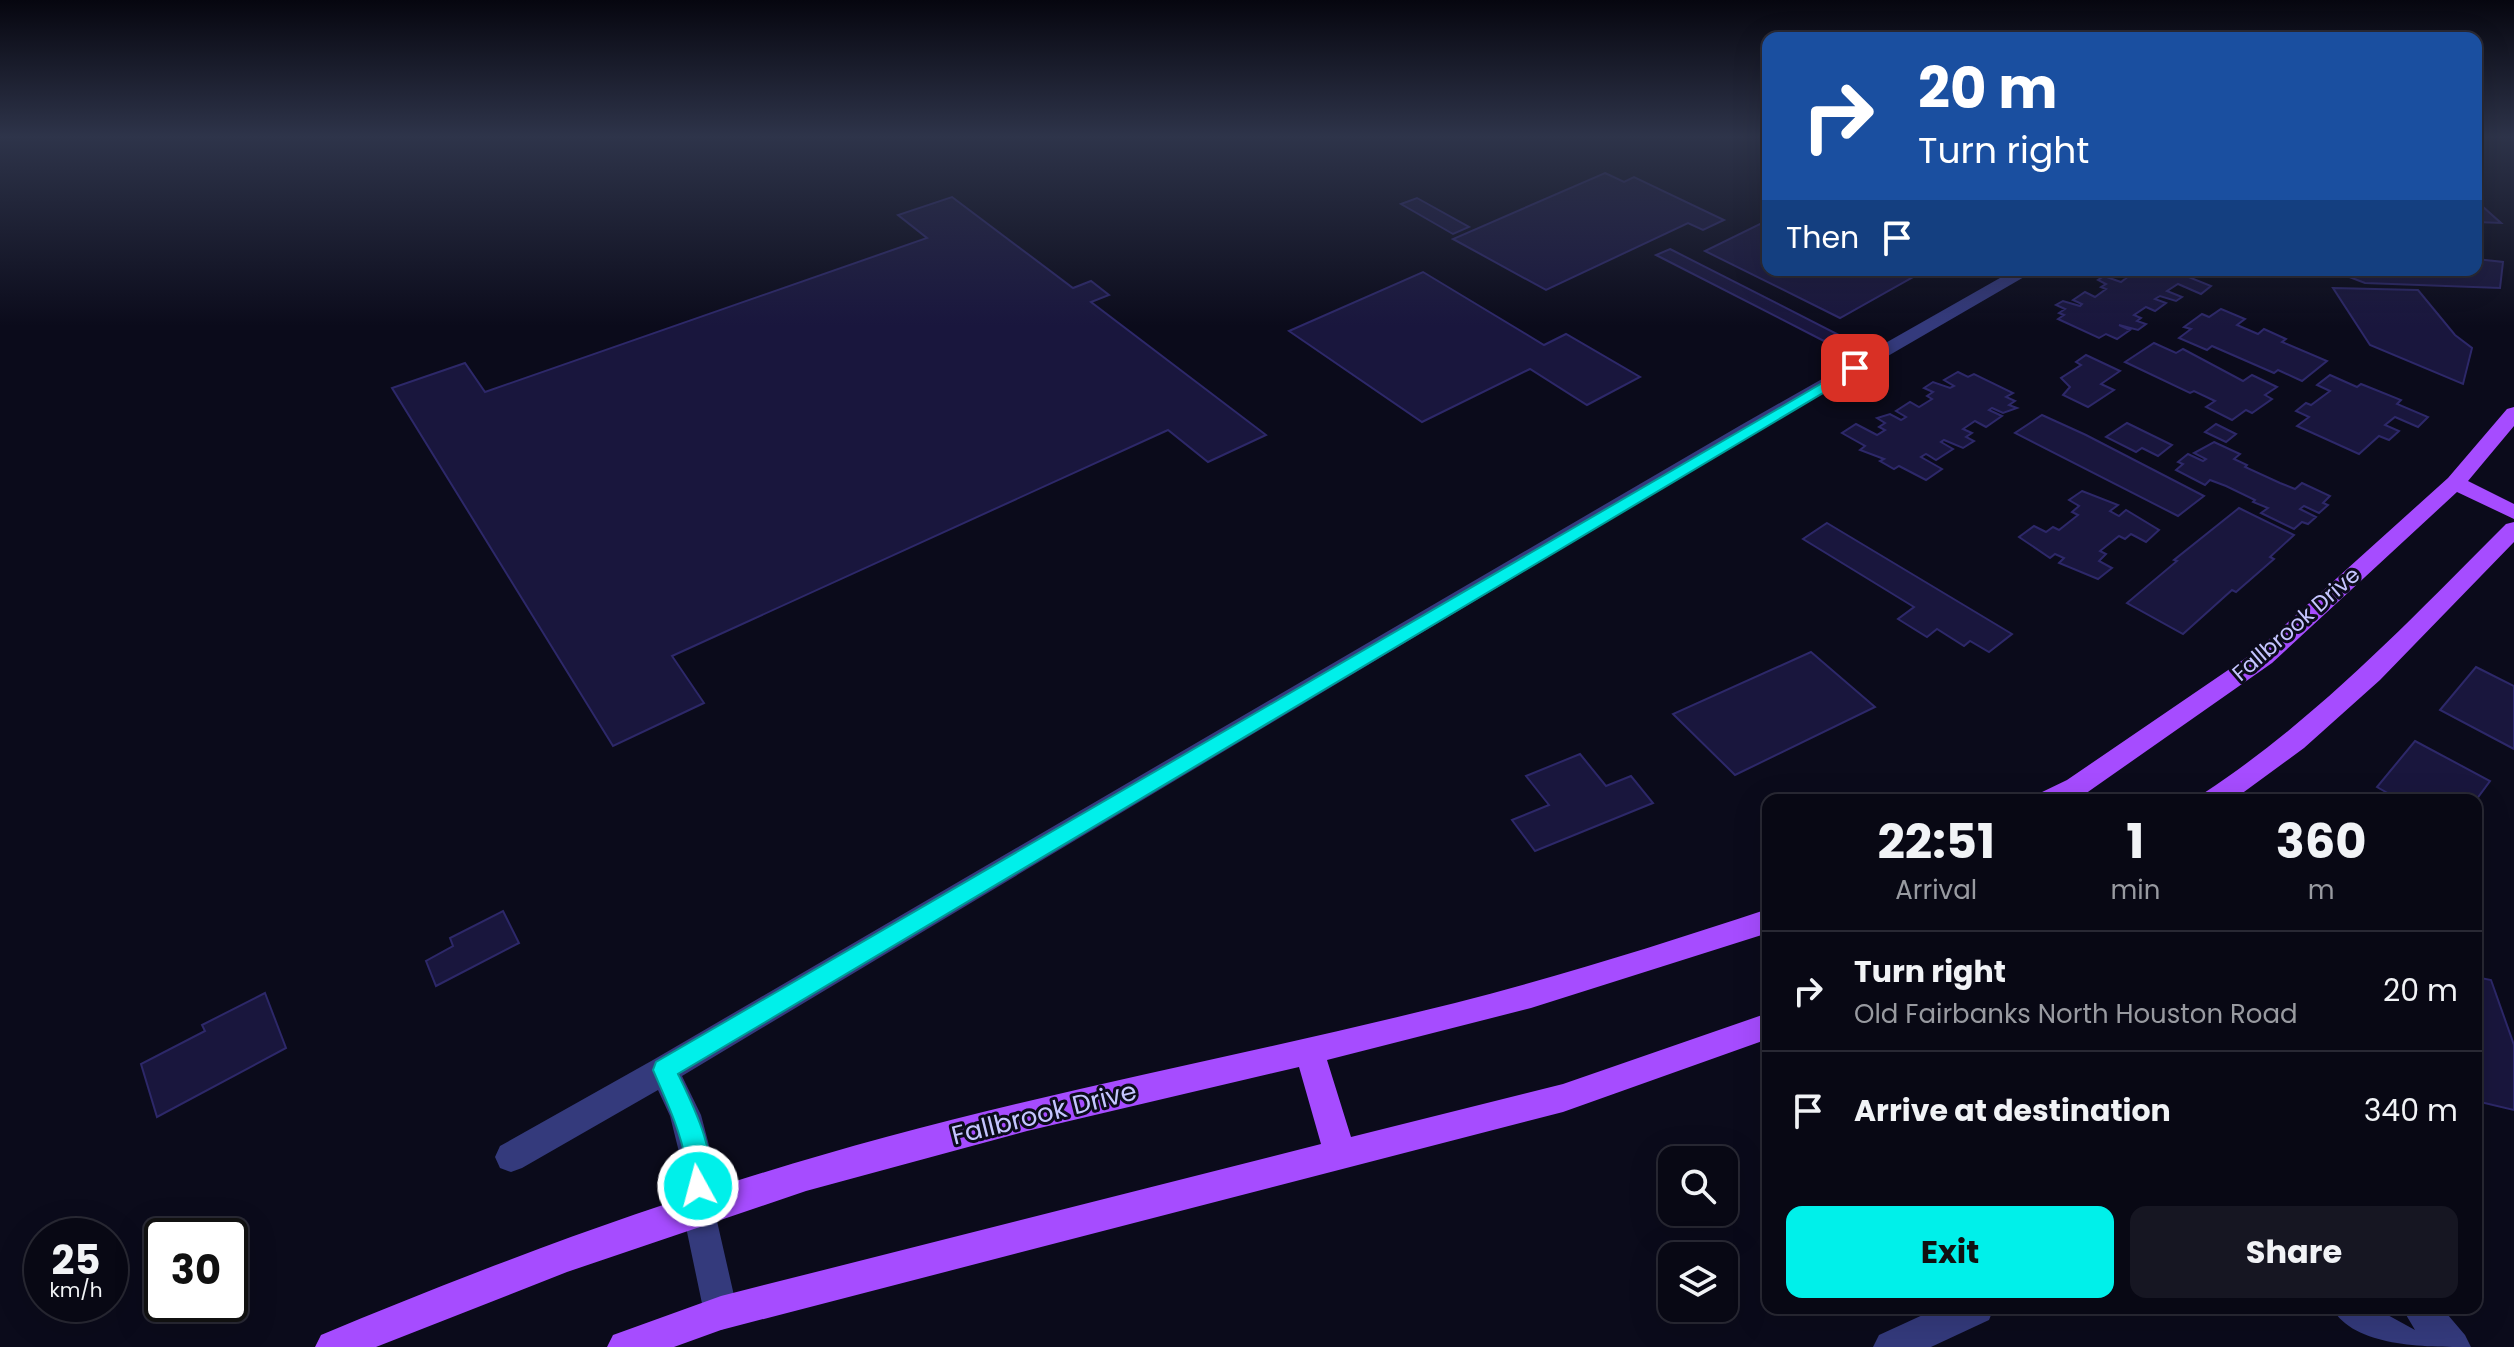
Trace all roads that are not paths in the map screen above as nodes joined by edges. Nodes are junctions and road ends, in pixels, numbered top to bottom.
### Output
1 (2016, 276) edge
2 (2514, 413) edge
3 (2455, 483) junction
4 (2514, 512) edge
5 (2514, 529) edge
6 (2061, 794) edge
7 (2222, 794) edge
8 (1762, 923) edge
9 (1762, 1028) edge
10 (1309, 1050) junction
11 (664, 1070) junction
12 (1340, 1155) junction
13 (511, 1157) dead end
14 (698, 1208) junction
15 (721, 1313) junction
16 (1964, 1314) edge
17 (2356, 1314) edge
18 (2424, 1314) edge
19 (333, 1347) edge
20 (625, 1347) edge
21 (1891, 1347) edge
22 (2412, 1347) edge
23 (2453, 1347) edge

1 - 11 street
2 - 3 main road, Fallbrook Drive
3 - 4 main road
3 - 6 main road, Fallbrook Drive
5 - 7 main road
8 - 10 main road, Fallbrook Drive
9 - 12 main road
10 - 12 main road
10 - 14 main road, Fallbrook Drive
11 - 13 street
11 - 14 street
12 - 15 main road
14 - 15 street
14 - 19 main road, Fallbrook Drive
15 - 20 main road
16 - 21 street
17 - 22 street
18 - 23 street

